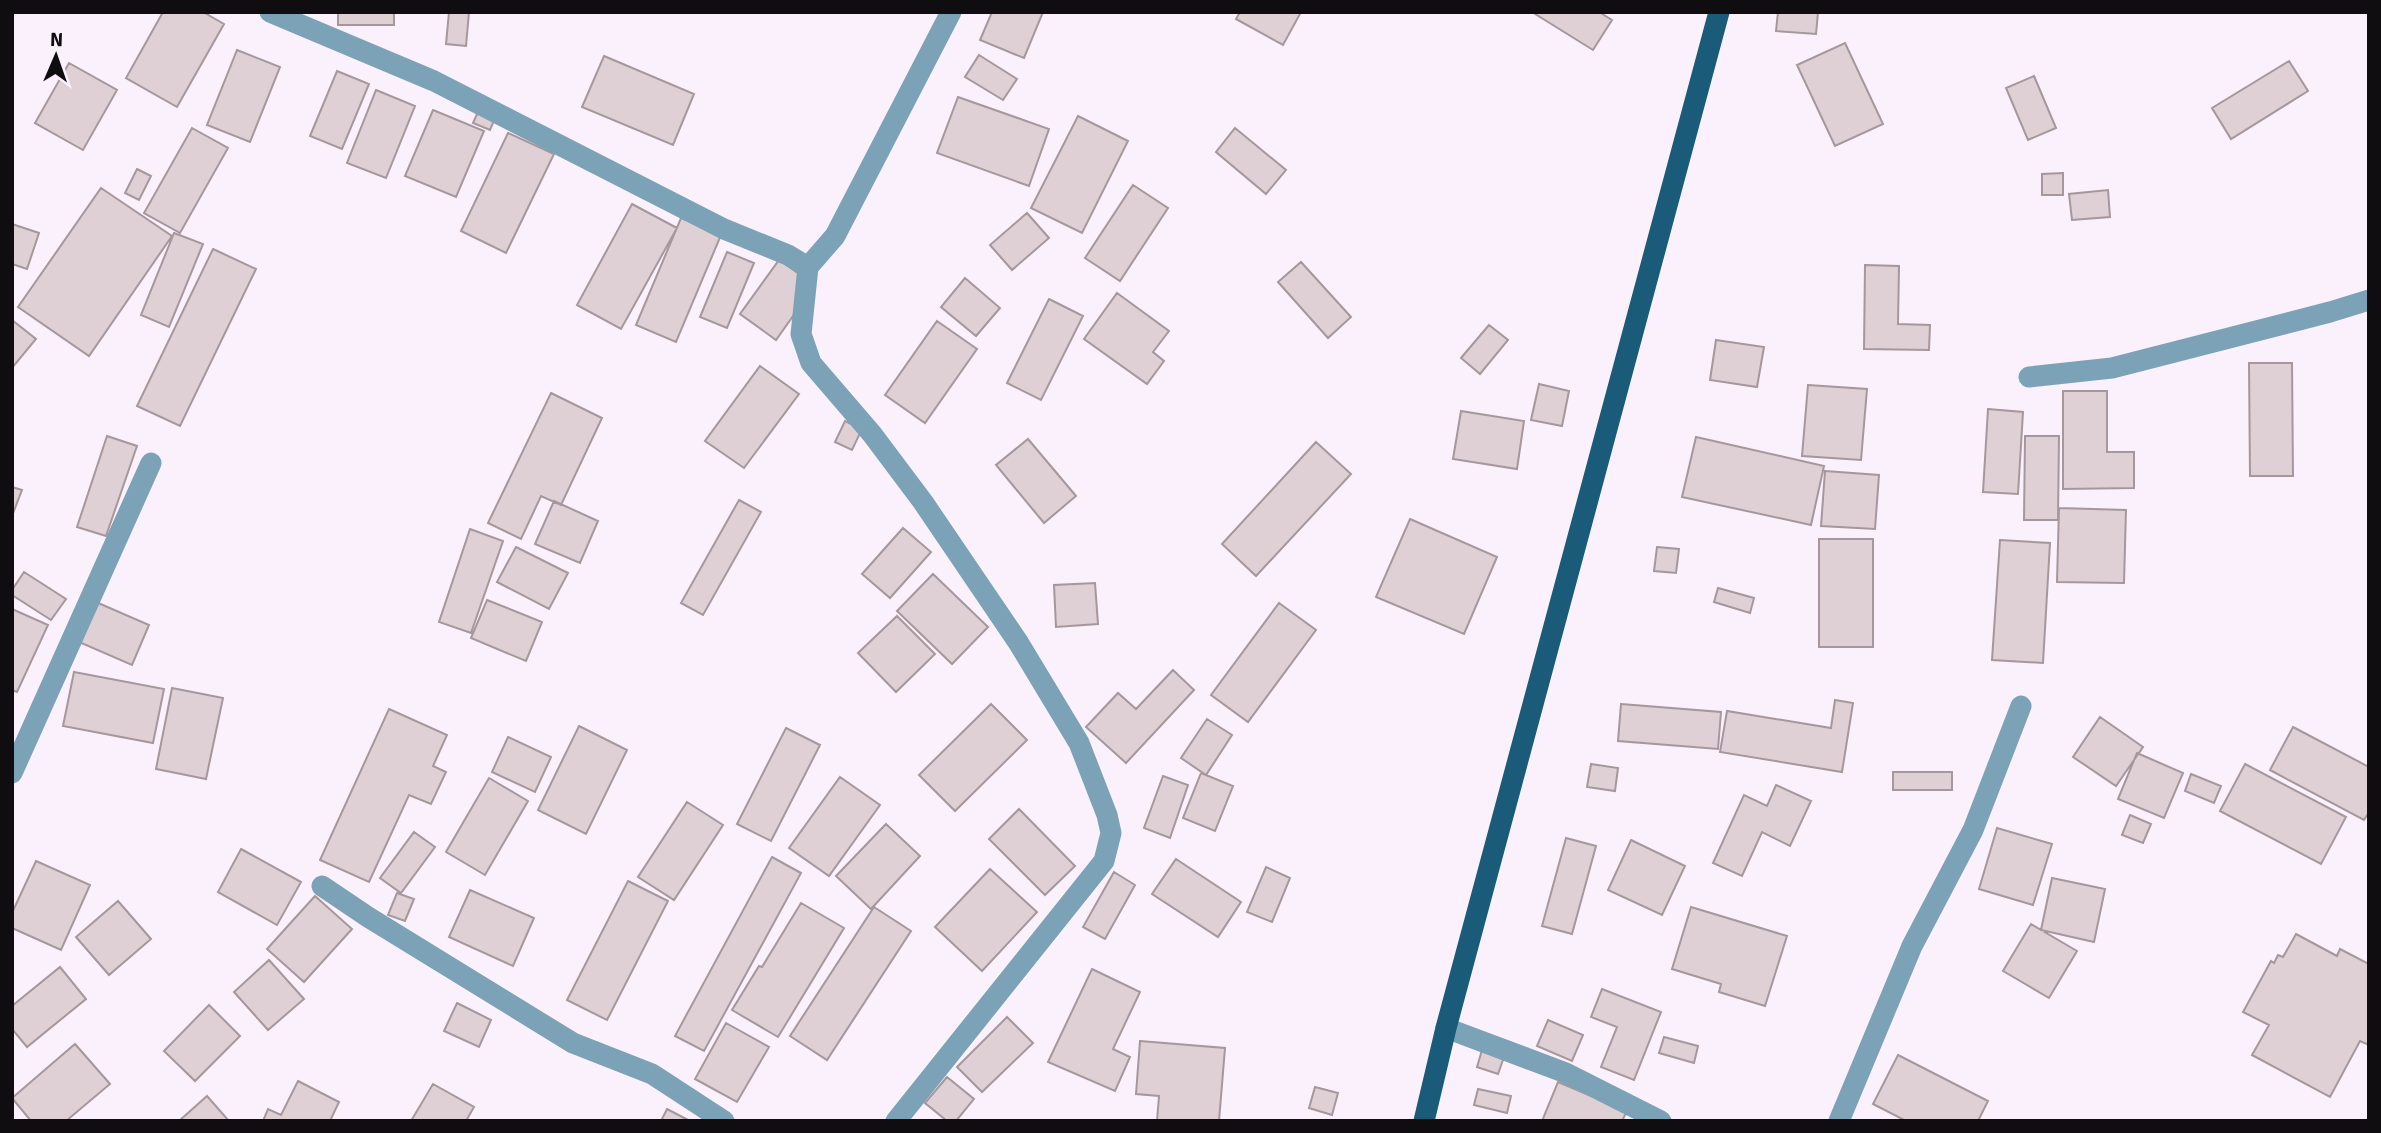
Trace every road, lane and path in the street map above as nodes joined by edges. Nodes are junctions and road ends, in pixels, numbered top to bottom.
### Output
1 (270, 12) edge
2 (951, 12) edge
3 (1719, 12) edge
4 (808, 267) junction
5 (2369, 300) edge
6 (2029, 377) dead end
7 (151, 463) dead end
8 (2021, 706) dead end
9 (12, 773) edge
10 (322, 886) dead end
11 (1446, 1027) junction
12 (724, 1121) edge
13 (896, 1121) edge
14 (1424, 1121) edge
15 (1661, 1121) edge
16 (1839, 1121) edge

1 - 4 street
2 - 4 street
3 - 11 main road
4 - 13 street
5 - 6 street
7 - 9 street
8 - 16 street
10 - 12 street
11 - 14 main road
11 - 15 street

